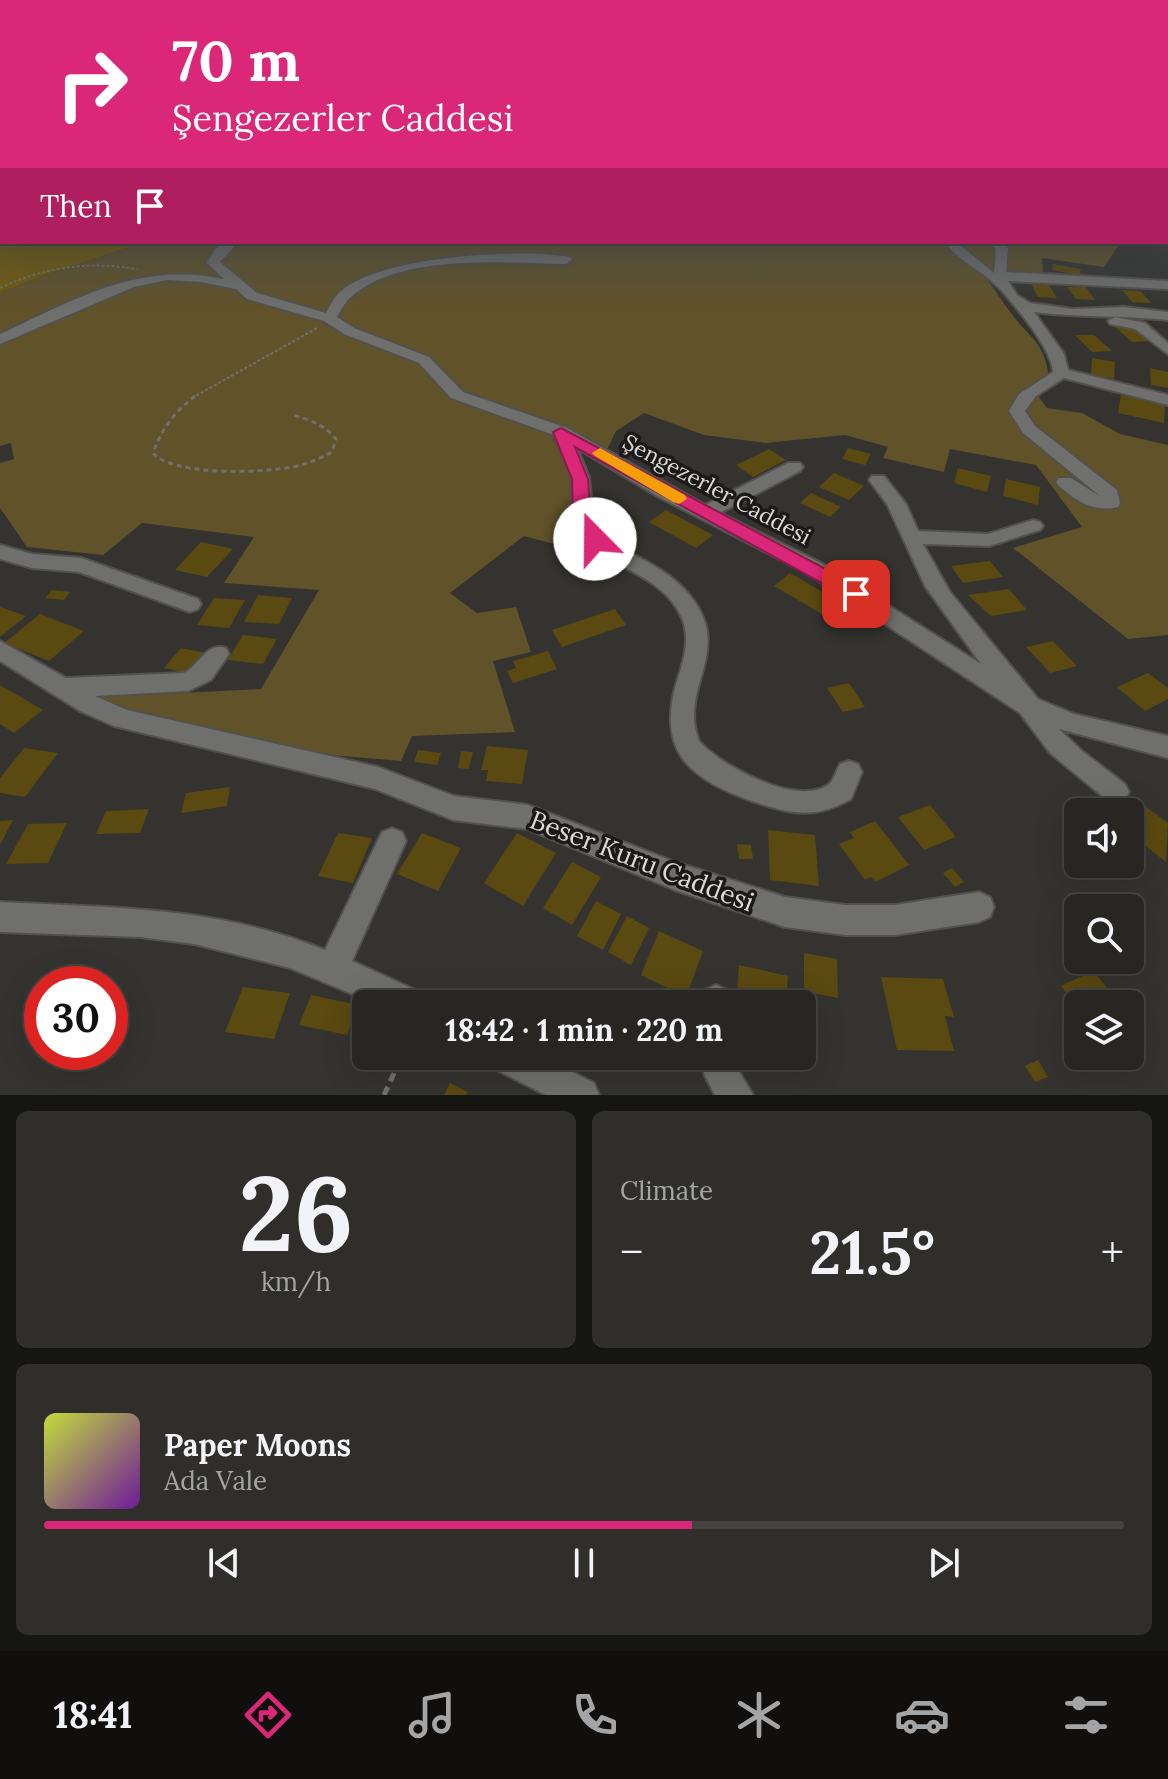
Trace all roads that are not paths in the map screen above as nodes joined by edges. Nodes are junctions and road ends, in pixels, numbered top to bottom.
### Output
1 (229, 244) edge
2 (956, 244) edge
3 (997, 244) edge
4 (566, 260) dead end
5 (1003, 282) junction
6 (238, 285) junction
7 (1168, 285) edge
8 (1026, 307) junction
9 (1073, 313) junction
10 (1168, 316) edge
11 (329, 318) junction
12 (0, 340) edge
13 (1168, 350) edge
14 (1061, 373) junction
15 (1168, 400) edge
16 (561, 432) junction
17 (794, 467) dead end
18 (878, 480) dead end
19 (1065, 482) dead end
20 (706, 512) junction
21 (1033, 526) dead end
22 (911, 537) junction
23 (0, 552) edge
24 (190, 604) dead end
25 (0, 650) edge
26 (218, 654) dead end
27 (61, 688) junction
28 (1031, 707) junction
29 (1168, 747) edge
30 (849, 772) dead end
31 (1116, 792) dead end
32 (392, 841) dead end
33 (979, 907) dead end
34 (0, 917) edge
35 (334, 966) junction
36 (383, 990) edge
37 (533, 1070) edge
38 (720, 1070) edge
39 (582, 1095) edge
40 (736, 1095) edge

1 - 6 street
2 - 5 street
3 - 5 street
4 - 11 street
5 - 7 street
5 - 8 street
6 - 11 street, Şengezerler Caddesi
6 - 12 street
8 - 9 street
8 - 14 street
9 - 10 street
9 - 13 street
11 - 16 street, Şengezerler Caddesi
14 - 15 street
14 - 19 street
16 - 20 street, Şengezerler Caddesi
16 - 30 street
17 - 20 street
18 - 22 street
20 - 28 street, Şengezerler Caddesi
21 - 22 street
22 - 28 street
23 - 24 street
25 - 27 street, Beser Kuru Caddesi
26 - 27 street
27 - 33 street, Beser Kuru Caddesi
28 - 29 street, Şengezerler Caddesi
28 - 31 street
32 - 35 street
34 - 35 street
35 - 36 street
37 - 39 street
38 - 40 street

